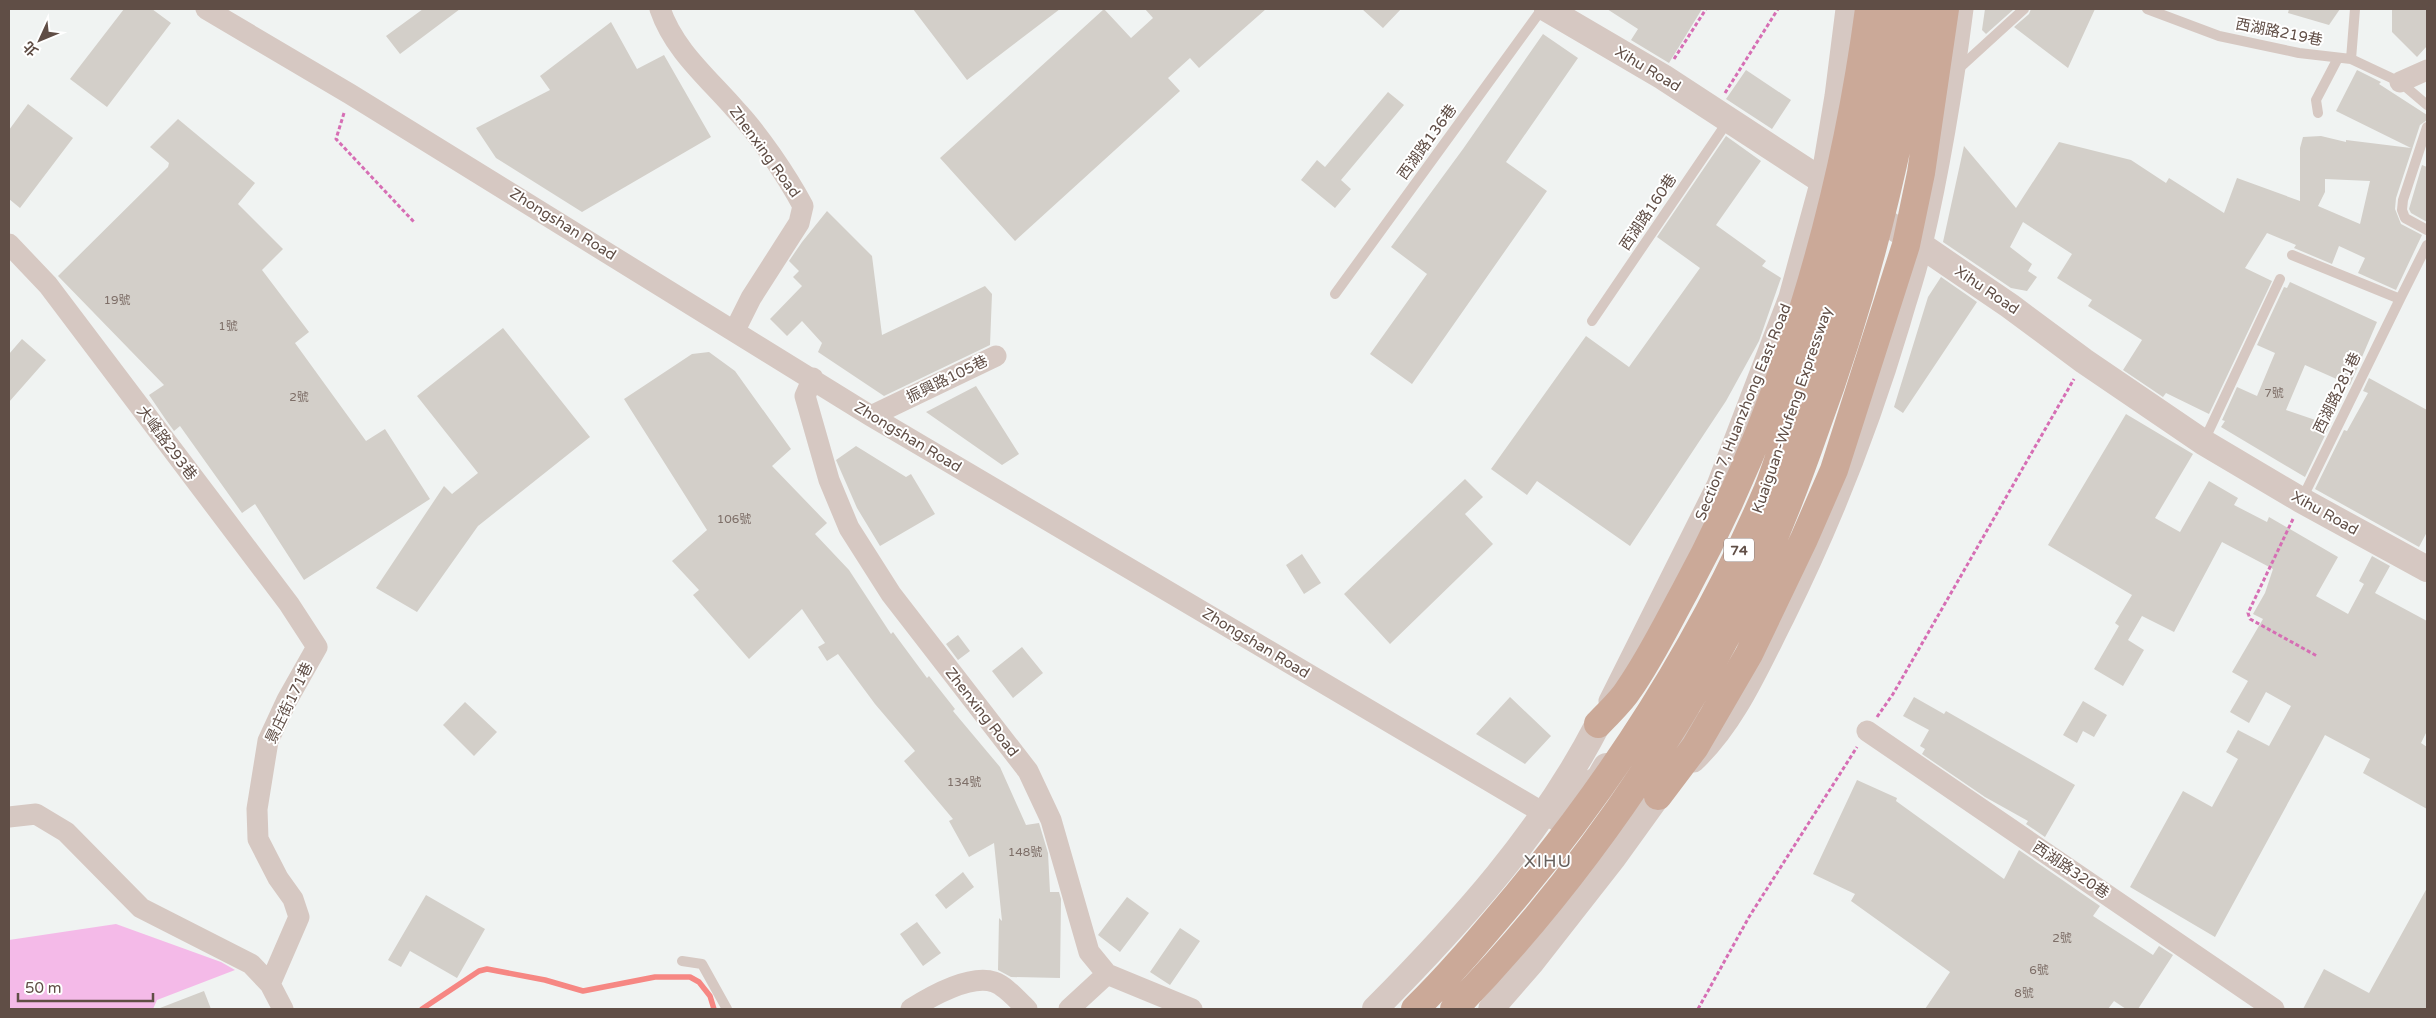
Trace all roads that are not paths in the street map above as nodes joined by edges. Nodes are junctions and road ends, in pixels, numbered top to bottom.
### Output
1 (206, 9) edge
2 (660, 9) edge
3 (1542, 9) edge
4 (1548, 9) edge
5 (1846, 9) edge
6 (1869, 9) edge
7 (1888, 9) edge
8 (1894, 9) edge
9 (1917, 9) edge
10 (1925, 9) edge
11 (1945, 9) edge
12 (1963, 9) edge
13 (2024, 9) edge
14 (2147, 9) edge
15 (2355, 9) edge
16 (2338, 58) junction
17 (2350, 59) junction
18 (2427, 70) edge
19 (1955, 72) junction
20 (2400, 82) junction
21 (2427, 105) edge
22 (2318, 113) dead end
23 (1721, 115) junction
24 (2427, 127) edge
25 (1821, 180) junction
26 (1851, 200) junction
27 (1885, 223) junction
28 (2427, 230) edge
29 (9, 244) edge
30 (2427, 245) edge
31 (1922, 246) junction
32 (2292, 255) dead end
33 (2280, 279) dead end
34 (1335, 294) dead end
35 (2400, 299) junction
36 (1592, 321) dead end
37 (735, 330) junction
38 (996, 356) dead end
39 (813, 378) junction
40 (872, 416) junction
41 (2203, 442) junction
42 (2301, 500) junction
43 (2427, 569) edge
44 (317, 647) joint
45 (1598, 724) junction
46 (1867, 731) road end
47 (1658, 796) junction
48 (1545, 814) junction
49 (9, 817) edge
50 (1614, 857) junction
51 (682, 961) dead end
52 (1107, 974) junction
53 (270, 984) junction
54 (283, 1009) edge
55 (727, 1009) edge
56 (911, 1009) edge
57 (1027, 1009) edge
58 (1069, 1009) edge
59 (1192, 1009) edge
60 (1375, 1009) edge
61 (1415, 1009) edge
62 (1454, 1009) edge
63 (1490, 1009) edge
64 (2274, 1009) edge

1 - 37 street, Zhongshan Road
2 - 37 street, Zhenxing Road
3 - 34 lane, 西湖路136巷
4 - 23 street, Xihu Road
5 - 25 street, Section 7, Huanzhong East Road
6 - 45 highway
7 - 26 street, Section 7, Huanzhong East Road
8 - 61 highway, Kuaiguan-Wufeng Expressway / 74
9 - 62 highway, Kuaiguan-Wufeng Expressway / 74
10 - 27 street
11 - 47 highway
12 - 19 street
13 - 19 lane
14 - 16 lane, 西湖路219巷
15 - 17 lane
16 - 17 lane, 西湖路219巷
16 - 22 lane
17 - 20 lane, 西湖路219巷
18 - 20 street
19 - 31 street
20 - 21 lane, 西湖路219巷
23 - 25 street, Xihu Road
23 - 36 lane, 西湖路160巷
24 - 28 lane
25 - 26 street, Xihu Road
25 - 45 street, Section 7, Huanzhong East Road
26 - 27 street, Xihu Road
26 - 48 street, Section 7, Huanzhong East Road
27 - 31 street, Xihu Road
27 - 47 street
29 - 44 street, 大峰路293巷
30 - 35 lane, 西湖路281巷
31 - 41 street, Xihu Road
31 - 47 street
32 - 35 lane
33 - 41 lane
35 - 42 lane, 西湖路281巷
37 - 39 street, Zhongshan Road
38 - 40 street, 振興路105巷
39 - 40 street, Zhongshan Road
39 - 52 street, Zhenxing Road
40 - 48 street, Zhongshan Road
41 - 42 street, Xihu Road
42 - 43 street, Xihu Road
44 - 53 street, 景庄街171巷
45 - 48 street, Section 7, Huanzhong East Road
46 - 64 street, 西湖路320巷
47 - 50 street
48 - 50 street, Zhongshan Road
48 - 60 street, Section 7, Huanzhong East Road
49 - 53 street
50 - 63 street
51 - 55 lane
52 - 58 street
52 - 59 street, Zhenxing Road
53 - 54 street
56 - 57 street

